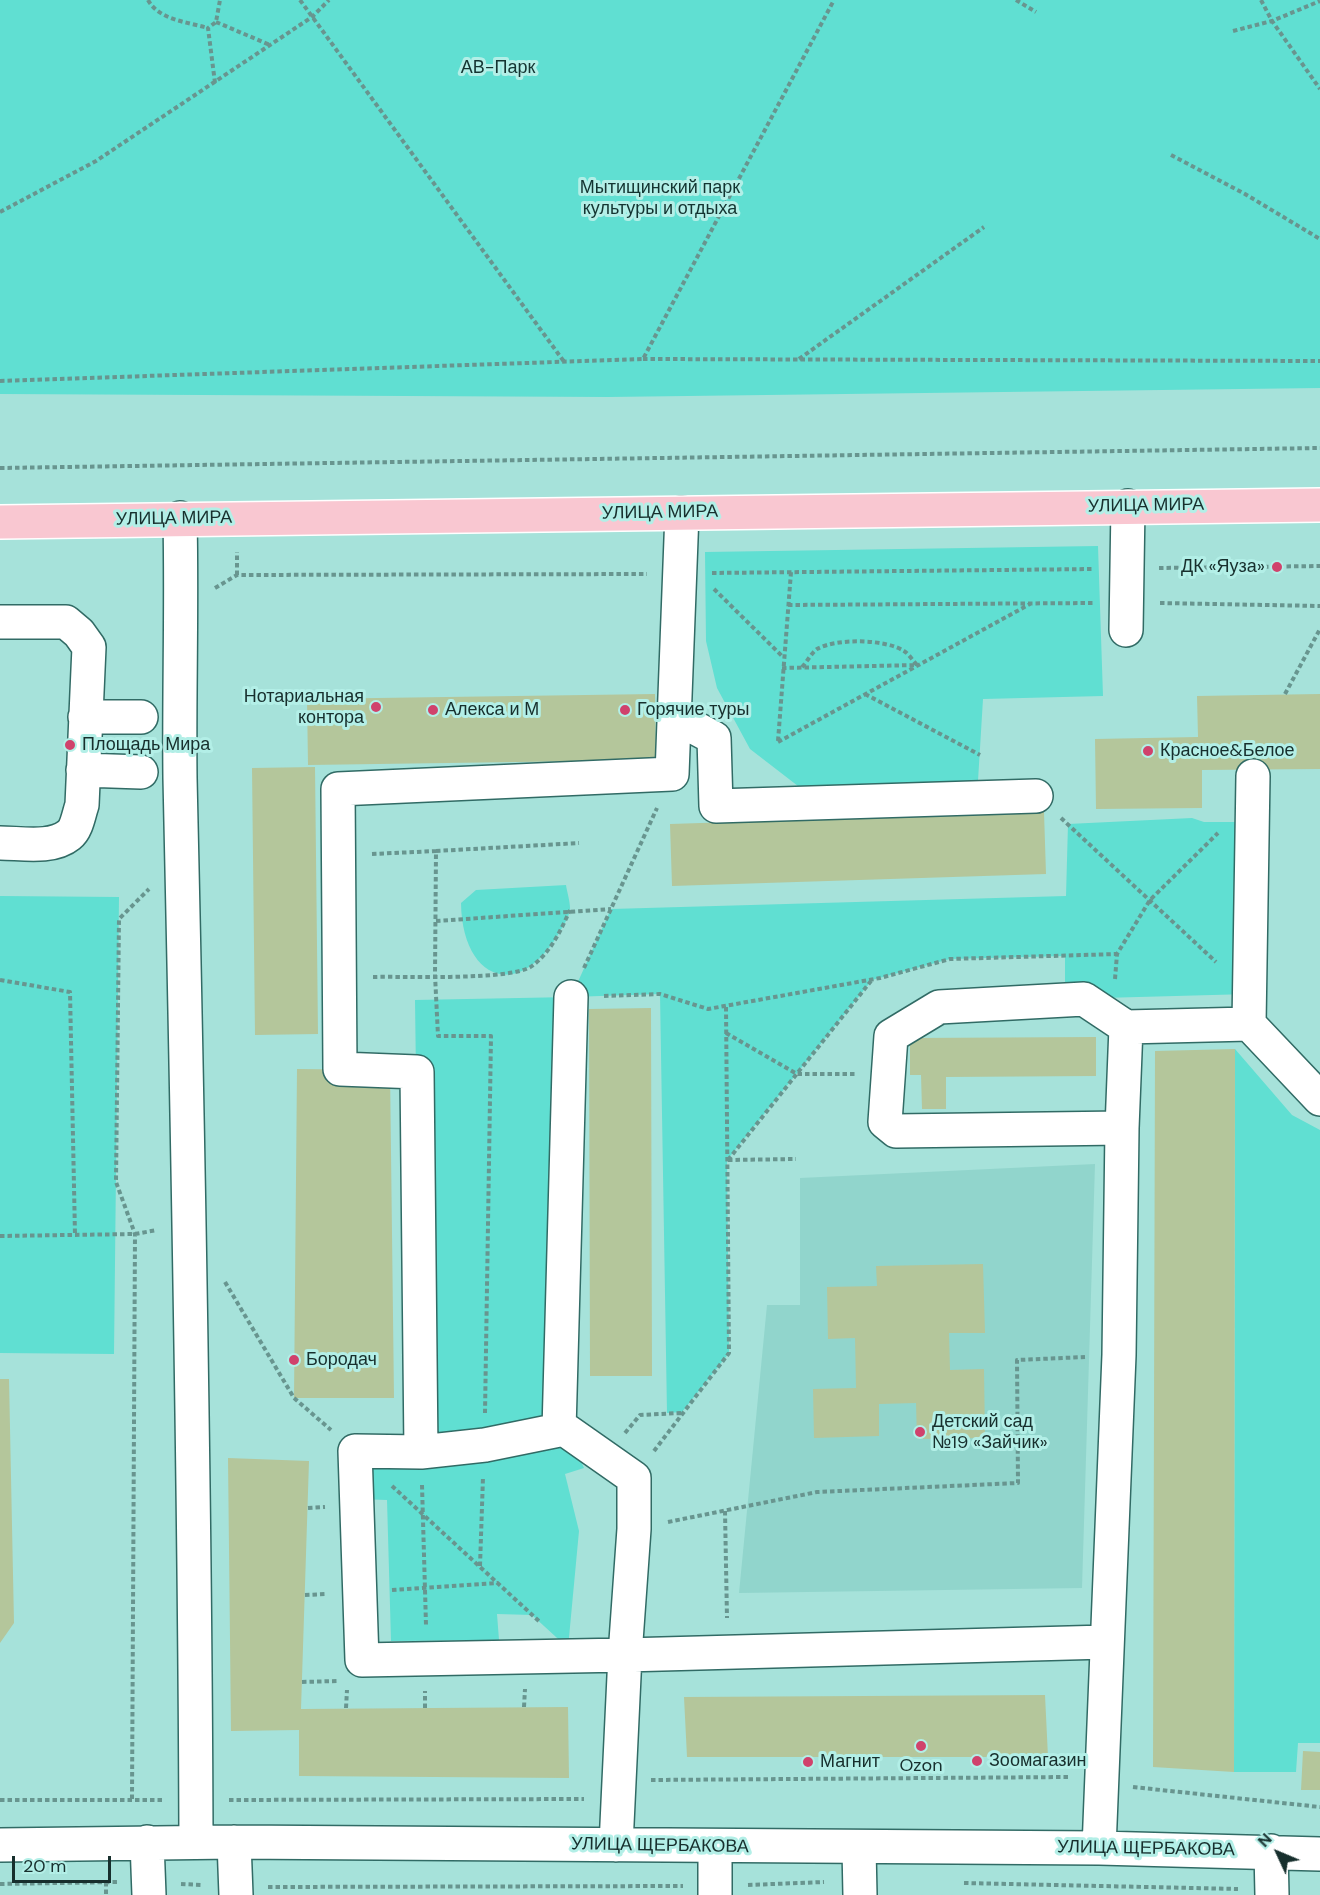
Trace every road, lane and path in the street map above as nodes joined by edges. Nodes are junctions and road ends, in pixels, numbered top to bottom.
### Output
1 (147, 0) edge
2 (220, 0) edge
3 (300, 0) edge
4 (329, 0) edge
5 (834, 0) edge
6 (1016, 0) edge
7 (1261, 0) edge
8 (1320, 1) edge
9 (1036, 12) dead end
10 (312, 17) junction
11 (1272, 21) junction
12 (216, 22) junction
13 (207, 28) junction
14 (1233, 31) dead end
15 (271, 45) junction
16 (215, 83) junction
17 (1320, 89) edge
18 (1171, 156) dead end
19 (0, 213) edge
20 (984, 227) dead end
21 (1320, 239) edge
22 (643, 359) junction
23 (798, 360) junction
24 (1320, 362) edge
25 (565, 363) junction
26 (0, 381) edge
27 (1320, 448) edge
28 (0, 468) edge
29 (1320, 505) edge
30 (1128, 506) junction
31 (682, 513) junction
32 (180, 518) junction
33 (0, 522) edge
34 (237, 545) dead end
35 (1320, 566) edge
36 (1127, 568) junction
37 (790, 572) junction
38 (689, 574) junction
39 (237, 575) junction
40 (213, 590) dead end
41 (1032, 603) junction
42 (788, 605) junction
43 (1320, 606) edge
44 (1126, 616) junction
45 (0, 622) edge
46 (1320, 629) edge
47 (783, 657) junction
48 (917, 665) junction
49 (782, 668) junction
50 (802, 668) junction
51 (865, 694) junction
52 (1285, 694) dead end
53 (85, 717) junction
54 (141, 717) dead end
55 (675, 717) junction
56 (980, 755) dead end
57 (83, 770) junction
58 (141, 772) dead end
59 (672, 774) junction
60 (1253, 776) dead end
61 (1030, 796) joint
62 (1253, 822) junction
63 (0, 843) edge
64 (579, 843) dead end
65 (436, 851) junction
66 (370, 854) dead end
67 (150, 888) dead end
68 (1150, 900) junction
69 (570, 909) junction
70 (611, 909) junction
71 (436, 921) junction
72 (435, 975) junction
73 (339, 977) junction
74 (0, 980) edge
75 (872, 980) junction
76 (571, 997) junction
77 (726, 1006) junction
78 (1249, 1009) junction
79 (1126, 1027) junction
80 (726, 1032) junction
81 (797, 1074) junction
82 (866, 1074) dead end
83 (1320, 1099) edge
84 (1122, 1128) junction
85 (796, 1159) dead end
86 (727, 1160) junction
87 (135, 1234) junction
88 (75, 1235) junction
89 (0, 1236) edge
90 (1119, 1355) junction
91 (682, 1413) junction
92 (559, 1430) junction
93 (485, 1445) junction
94 (421, 1452) junction
95 (604, 1458) junction
96 (634, 1478) junction
97 (725, 1511) junction
98 (634, 1529) junction
99 (480, 1566) dead end
100 (498, 1583) dead end
101 (426, 1588) junction
102 (391, 1590) dead end
103 (426, 1630) dead end
104 (1106, 1642) junction
105 (728, 1652) junction
106 (625, 1655) junction
107 (347, 1681) dead end
108 (302, 1682) dead end
109 (1082, 1776) dead end
110 (618, 1780) junction
111 (1129, 1786) dead end
112 (132, 1799) junction
113 (0, 1800) edge
114 (196, 1800) junction
115 (1320, 1806) edge
116 (147, 1842) junction
117 (196, 1842) junction
118 (234, 1842) junction
119 (0, 1845) edge
120 (616, 1845) junction
121 (715, 1846) junction
122 (859, 1848) junction
123 (1099, 1848) junction
124 (1271, 1851) junction
125 (1320, 1854) edge
126 (106, 1882) junction
127 (954, 1883) dead end
128 (0, 1884) edge
129 (149, 1888) edge
130 (860, 1888) edge
131 (715, 1890) edge
132 (236, 1891) edge
133 (1272, 1892) edge
134 (106, 1895) edge

1 - 13 path
2 - 12 path
3 - 10 path
4 - 10 path
5 - 22 path
6 - 9 path
7 - 11 path
8 - 11 path
10 - 15 path
10 - 25 path
11 - 14 path
11 - 17 path
12 - 13 path
12 - 15 path
13 - 16 path
15 - 16 path
16 - 19 path
18 - 21 path
20 - 23 path
22 - 23 path
22 - 25 path
23 - 24 path
25 - 26 path
27 - 28 path
29 - 30 main road, УЛИЦА МИРА
30 - 31 main road, УЛИЦА МИРА
30 - 36 street
31 - 32 main road, УЛИЦА МИРА
31 - 38 street
32 - 33 main road, УЛИЦА МИРА
32 - 114 street
34 - 39 path
35 - 36 path
36 - 37 path
36 - 44 street
37 - 38 path
37 - 42 path
38 - 39 path
38 - 47 path
38 - 55 street
39 - 40 path
41 - 42 path
41 - 44 path
41 - 48 path
42 - 47 path
43 - 44 path
45 - 53 street
46 - 52 path
47 - 49 path
48 - 50 path
48 - 50 path
48 - 51 path
49 - 50 path
49 - 51 path
51 - 56 path
53 - 54 street
53 - 57 street
55 - 59 street
55 - 61 street
57 - 58 street
57 - 63 street
59 - 70 path
59 - 73 street
60 - 62 street
61 - 68 path
62 - 68 path
62 - 78 street
64 - 65 path
65 - 66 path
65 - 71 path
67 - 87 path
68 - 75 path
68 - 78 path
69 - 70 path
69 - 71 path
69 - 72 path
70 - 76 path
71 - 72 path
72 - 73 path
72 - 93 path
73 - 94 street
74 - 88 path
75 - 77 path
75 - 81 path
76 - 77 path
76 - 92 street
77 - 80 path
78 - 79 street
78 - 83 street
79 - 84 street
79 - 84 street
80 - 81 path
80 - 86 path
81 - 82 path
81 - 86 path
84 - 90 street
85 - 86 path
86 - 91 path
87 - 88 path
87 - 112 path
88 - 89 path
90 - 97 path
90 - 104 street
91 - 95 path
91 - 96 path
92 - 93 street
92 - 95 street
93 - 94 street
93 - 99 path
94 - 101 path
94 - 106 street
95 - 96 street
96 - 98 street
97 - 98 path
97 - 105 path
98 - 106 street
100 - 101 path
101 - 102 path
101 - 103 path
104 - 105 street
104 - 123 street
105 - 106 street
106 - 110 street
107 - 108 path
109 - 110 path
110 - 114 path
110 - 120 street
111 - 115 path
112 - 113 path
112 - 114 path
114 - 117 street
116 - 117 street, УЛИЦА ЩЕРБАКОВА
116 - 119 street, УЛИЦА ЩЕРБАКОВА
116 - 129 street
117 - 118 street, УЛИЦА ЩЕРБАКОВА
118 - 120 street, УЛИЦА ЩЕРБАКОВА
118 - 132 street
120 - 121 street, УЛИЦА ЩЕРБАКОВА
121 - 122 street, УЛИЦА ЩЕРБАКОВА
121 - 131 street
122 - 123 street, УЛИЦА ЩЕРБАКОВА
122 - 130 street
123 - 124 street, УЛИЦА ЩЕРБАКОВА
124 - 125 street, УЛИЦА ЩЕРБАКОВА
124 - 133 street
126 - 128 path
126 - 129 path
126 - 134 path
127 - 133 path
129 - 132 path
130 - 131 path
131 - 132 path

